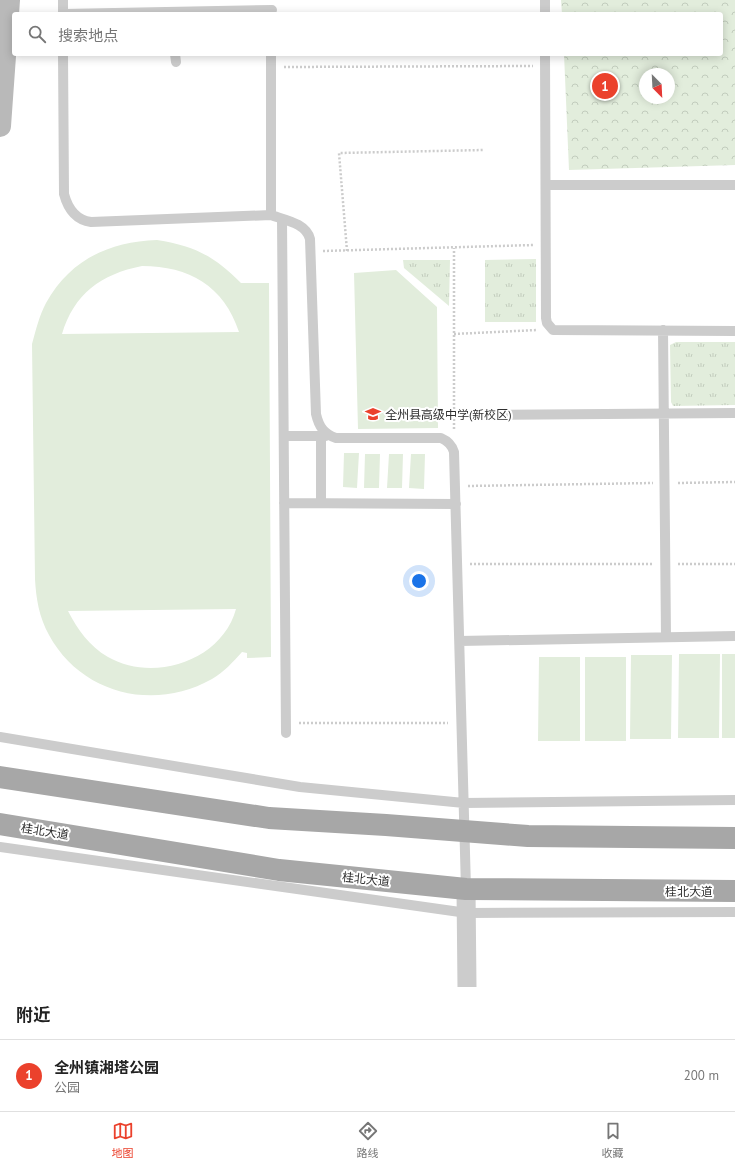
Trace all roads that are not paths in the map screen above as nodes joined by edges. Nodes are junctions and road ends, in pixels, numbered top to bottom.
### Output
1 (9, 0) edge
2 (63, 0) edge
3 (545, 0) edge
4 (272, 8) edge
5 (63, 12) edge
6 (193, 12) edge
7 (545, 12) edge
8 (4, 22) edge
9 (63, 56) edge
10 (272, 56) edge
11 (545, 56) edge
12 (0, 126) edge
13 (546, 184) junction
14 (735, 185) edge
15 (272, 215) junction
16 (282, 219) junction
17 (663, 330) junction
18 (735, 331) edge
19 (664, 413) junction
20 (735, 413) edge
21 (483, 415) dead end
22 (284, 436) junction
23 (325, 436) junction
24 (284, 503) junction
25 (321, 503) junction
26 (456, 504) junction
27 (735, 636) edge
28 (666, 637) junction
29 (460, 641) junction
30 (286, 728) road end
31 (0, 737) edge
32 (0, 777) edge
33 (735, 800) edge
34 (464, 803) junction
35 (0, 824) edge
36 (465, 831) junction
37 (735, 838) edge
38 (0, 847) edge
39 (466, 889) junction
40 (735, 892) edge
41 (735, 912) edge
42 (467, 913) junction
43 (467, 987) edge

1 - 8 main road
2 - 5 lane
3 - 7 lane
4 - 6 lane
8 - 12 main road
9 - 15 lane
10 - 15 lane
11 - 13 lane
13 - 14 lane
13 - 17 lane
15 - 16 lane
16 - 22 lane
16 - 23 lane
17 - 18 lane
17 - 19 lane
19 - 20 lane
19 - 21 lane
19 - 28 lane
22 - 23 lane
22 - 24 lane
23 - 25 lane
23 - 26 lane
24 - 25 lane
24 - 30 lane
25 - 26 lane
26 - 29 lane
27 - 28 lane
28 - 29 lane
29 - 34 lane
31 - 34 lane
32 - 36 main road
33 - 34 lane
34 - 36 lane
35 - 39 main road, 桂北大道
36 - 37 main road
36 - 39 lane
38 - 42 lane
39 - 40 main road, 桂北大道
39 - 42 street
41 - 42 lane
42 - 43 street

